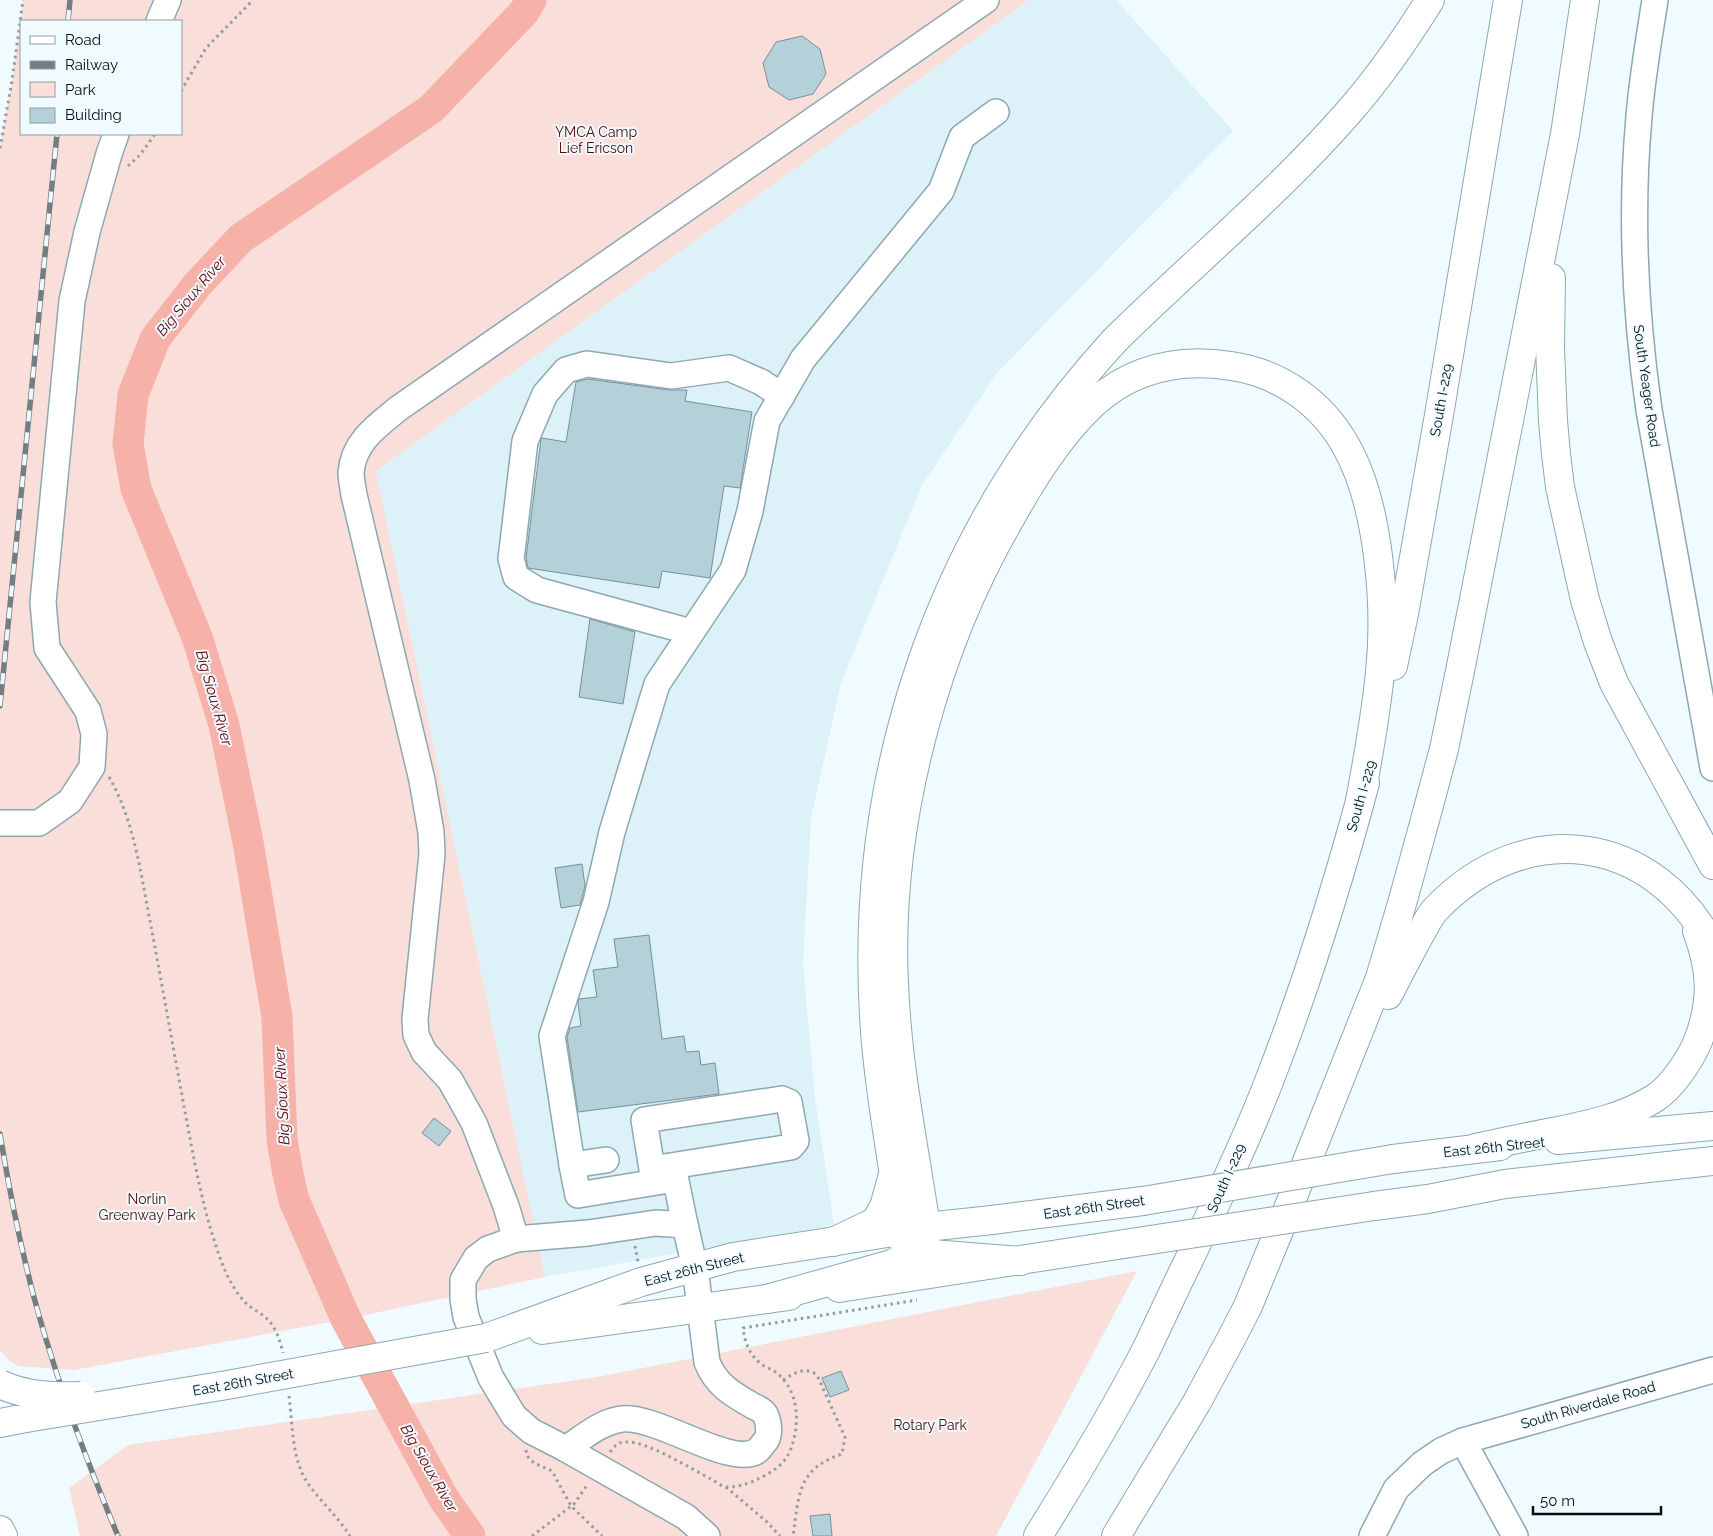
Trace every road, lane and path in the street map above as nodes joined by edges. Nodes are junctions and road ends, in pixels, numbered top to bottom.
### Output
1 (23, 0) edge
2 (168, 0) edge
3 (254, 0) edge
4 (986, 0) edge
5 (1430, 0) edge
6 (1508, 0) edge
7 (1585, 0) edge
8 (1655, 0) edge
9 (20, 20) edge
10 (159, 20) edge
11 (20, 22) edge
12 (182, 89) edge
13 (996, 112) dead end
14 (1565, 134) junction
15 (116, 135) edge
16 (154, 135) edge
17 (0, 148) edge
18 (122, 171) dead end
19 (782, 396) junction
20 (691, 632) junction
21 (110, 768) dead end
22 (1713, 768) edge
23 (1360, 800) junction
24 (0, 824) edge
25 (1713, 866) edge
26 (1689, 911) junction
27 (1713, 948) edge
28 (1325, 1116) junction
29 (1713, 1126) edge
30 (1476, 1148) junction
31 (891, 1159) junction
32 (606, 1160) dead end
33 (1713, 1160) edge
34 (572, 1165) junction
35 (674, 1172) junction
36 (578, 1196) junction
37 (685, 1225) junction
38 (578, 1234) junction
39 (915, 1236) junction
40 (516, 1239) junction
41 (833, 1242) junction
42 (1020, 1260) junction
43 (695, 1268) junction
44 (767, 1299) junction
45 (920, 1300) dead end
46 (702, 1308) junction
47 (486, 1338) junction
48 (284, 1360) dead end
49 (1713, 1370) edge
50 (783, 1380) junction
51 (0, 1384) edge
52 (227, 1385) junction
53 (288, 1389) dead end
54 (0, 1423) edge
55 (1463, 1441) junction
56 (566, 1449) junction
57 (600, 1468) junction
58 (726, 1487) junction
59 (0, 1530) edge
60 (534, 1535) edge
61 (3, 1536) edge
62 (350, 1536) edge
63 (707, 1536) edge
64 (780, 1536) edge
65 (793, 1536) edge
66 (1038, 1536) edge
67 (1116, 1536) edge
68 (1372, 1536) edge
69 (1515, 1536) edge

1 - 9 path
2 - 10 street
3 - 12 path
4 - 40 street
5 - 31 main road
6 - 23 main road, South I-229
7 - 14 main road
8 - 22 street, South Yeager Road
11 - 17 path
13 - 19 street
14 - 25 main road
14 - 28 main road
15 - 24 street
16 - 18 path
19 - 20 street
19 - 20 street
20 - 34 street
21 - 48 path
23 - 39 main road
23 - 66 main road, South I-229
26 - 27 main road
26 - 28 main road
26 - 30 main road
28 - 67 main road
29 - 30 main road, East 26th Street
30 - 39 main road, East 26th Street, bridge
31 - 39 main road
31 - 41 main road
32 - 34 street
33 - 42 main road, East 26th Street, bridge
34 - 36 street
35 - 35 street
35 - 36 street
35 - 37 street
36 - 38 street
37 - 38 street
37 - 43 street
38 - 40 street
39 - 41 main road, East 26th Street
39 - 42 main road
39 - 44 main road
40 - 56 street
41 - 43 main road, East 26th Street
42 - 44 main road, East 26th Street
43 - 46 street
43 - 47 main road, East 26th Street
44 - 46 main road, East 26th Street
45 - 50 path
46 - 47 main road, East 26th Street
46 - 56 street
47 - 52 main road, East 26th Street, bridge
49 - 55 street, South Riverdale Road
50 - 58 path
50 - 65 path
51 - 52 main road, bridge
52 - 54 main road, East 26th Street, bridge
53 - 62 path
55 - 68 street, South Riverdale Road
55 - 69 street
56 - 57 street
57 - 58 path
57 - 60 path
57 - 63 street
58 - 64 path
59 - 61 main road

